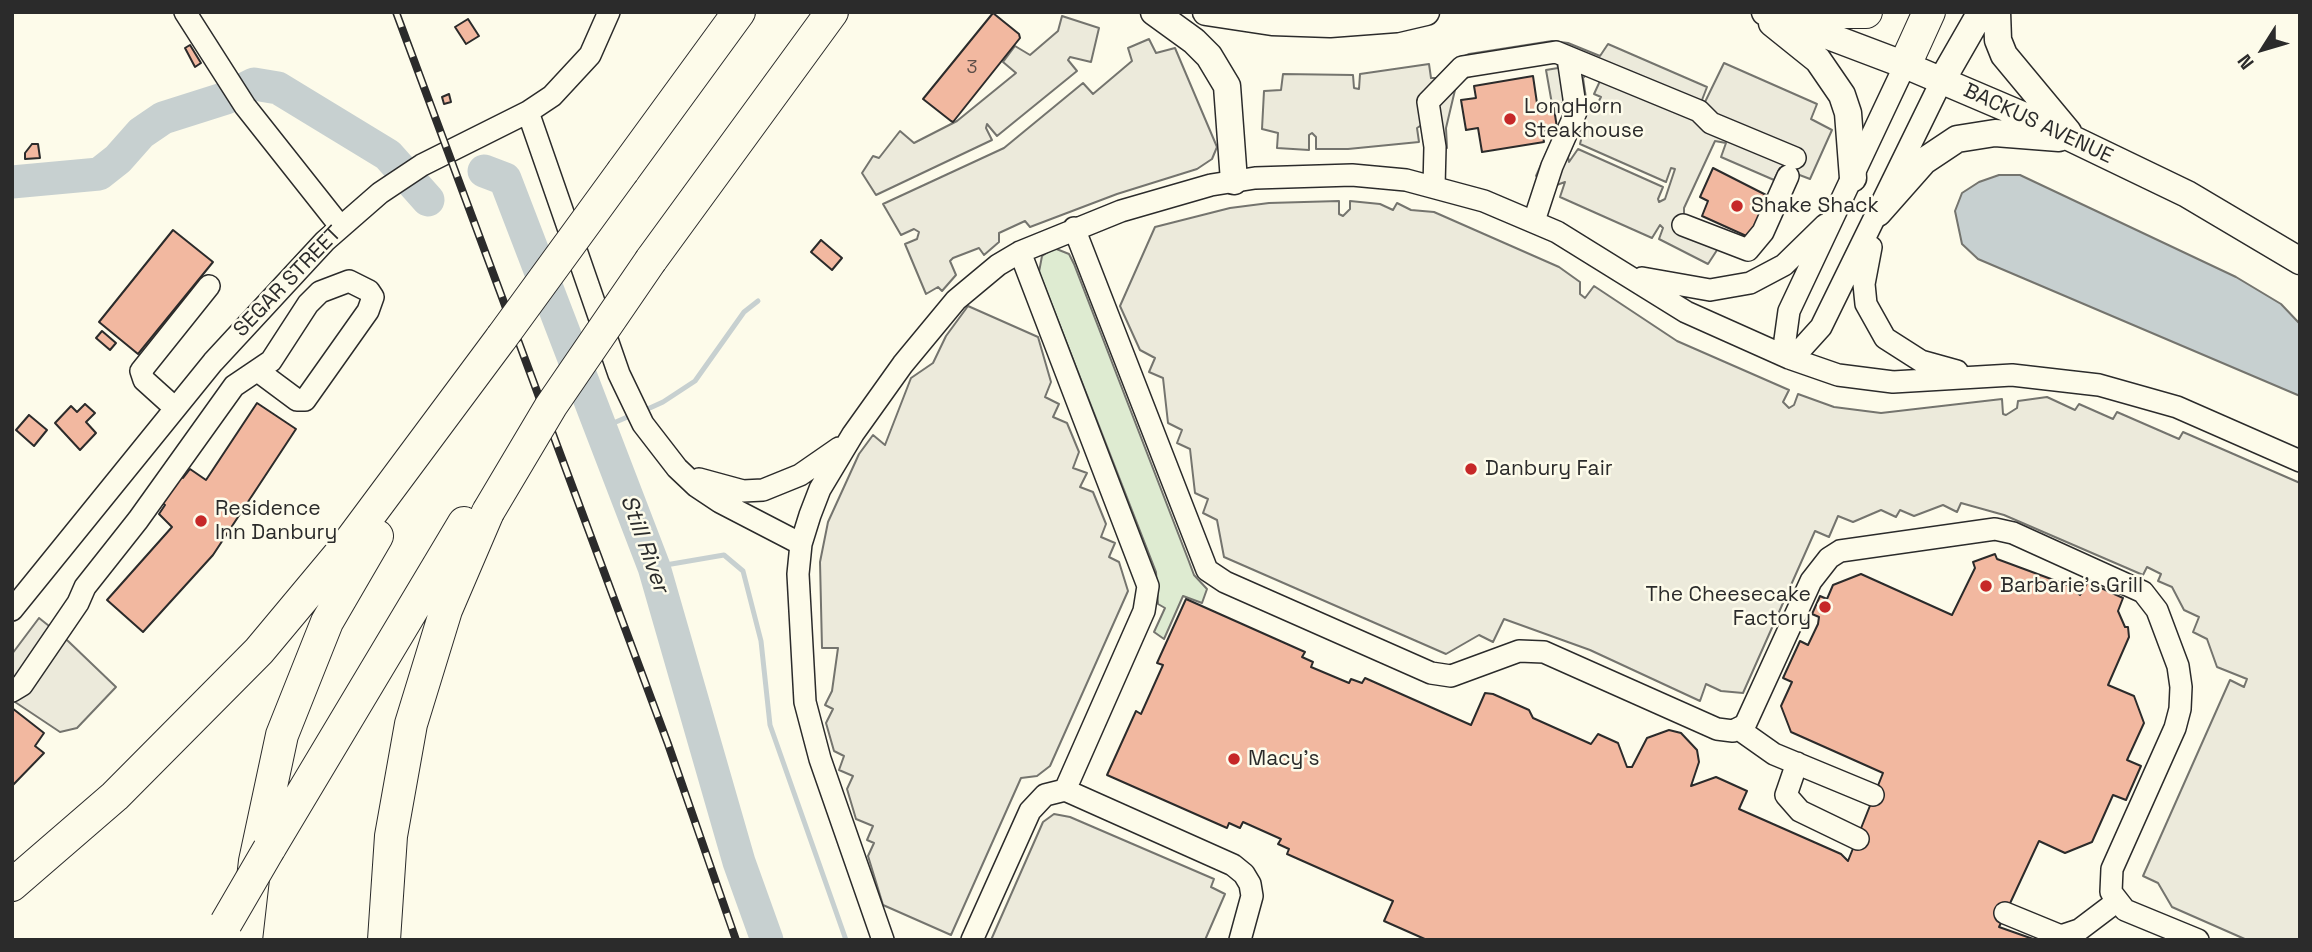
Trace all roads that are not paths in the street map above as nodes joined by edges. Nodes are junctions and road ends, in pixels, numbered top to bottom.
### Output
1 (185, 12) edge
2 (608, 12) edge
3 (739, 12) edge
4 (832, 12) edge
5 (1154, 12) edge
6 (1206, 12) edge
7 (1426, 12) edge
8 (1756, 12) edge
9 (1765, 12) edge
10 (1814, 12) edge
11 (1867, 12) edge
12 (1929, 12) edge
13 (1981, 12) edge
14 (1997, 12) edge
15 (1330, 18) edge
16 (1568, 58) junction
17 (1905, 65) junction
18 (1942, 80) junction
19 (528, 112) junction
20 (2074, 139) junction
21 (1853, 178) junction
22 (1234, 181) junction
23 (1433, 187) junction
24 (1878, 213) junction
25 (1836, 214) junction
26 (1534, 222) junction
27 (1684, 225) dead end
28 (341, 226) junction
29 (1074, 228) junction
30 (1020, 252) junction
31 (2300, 261) edge
32 (1629, 275) junction
33 (209, 286) dead end
34 (1789, 358) junction
35 (258, 371) junction
36 (1980, 375) junction
37 (176, 408) junction
38 (441, 427) junction
39 (853, 434) junction
40 (2300, 461) edge
41 (677, 468) junction
42 (125, 471) junction
43 (154, 497) junction
44 (484, 504) junction
45 (801, 544) junction
46 (12, 610) edge
47 (12, 691) edge
48 (1740, 730) junction
49 (1797, 763) junction
50 (1065, 790) junction
51 (1873, 794) dead end
52 (1858, 839) dead end
53 (12, 885) edge
54 (2116, 902) junction
55 (2005, 913) dead end
56 (229, 934) edge
57 (384, 940) edge
58 (883, 940) edge
59 (972, 940) edge
60 (1240, 940) edge
61 (2198, 940) edge

1 - 28 street
2 - 19 street, SEGAR STREET
3 - 38 highway, bridge
4 - 44 highway, bridge
5 - 22 main road
6 - 15 main road
7 - 15 main road
8 - 21 main road
9 - 17 main road, BACKUS AVENUE
10 - 11 highway
12 - 17 highway
13 - 18 main road
14 - 20 main road
16 - 23 street
16 - 26 street
16 - 27 street
17 - 18 main road, BACKUS AVENUE
17 - 21 street
18 - 20 main road, BACKUS AVENUE
18 - 24 street
19 - 28 street, SEGAR STREET
19 - 41 street
20 - 24 main road
20 - 31 main road, BACKUS AVENUE
21 - 25 street
22 - 23 street
22 - 29 street
23 - 26 street
24 - 34 street
24 - 36 street
25 - 32 street
25 - 34 street
26 - 32 street
28 - 37 street, SEGAR STREET
29 - 30 street
29 - 48 street
30 - 39 street
30 - 50 street
32 - 34 street
33 - 37 street
34 - 36 street
35 - 35 street
35 - 43 street
36 - 40 street
37 - 42 street, SEGAR STREET
38 - 53 highway
38 - 56 highway
39 - 41 street
39 - 45 street
41 - 45 street
42 - 43 street
42 - 46 street, SEGAR STREET
43 - 47 street
44 - 56 highway, bridge
44 - 57 highway
45 - 58 street
48 - 49 street
48 - 54 street
49 - 51 street
49 - 52 street
50 - 59 street
50 - 60 street
54 - 55 street
54 - 61 street

